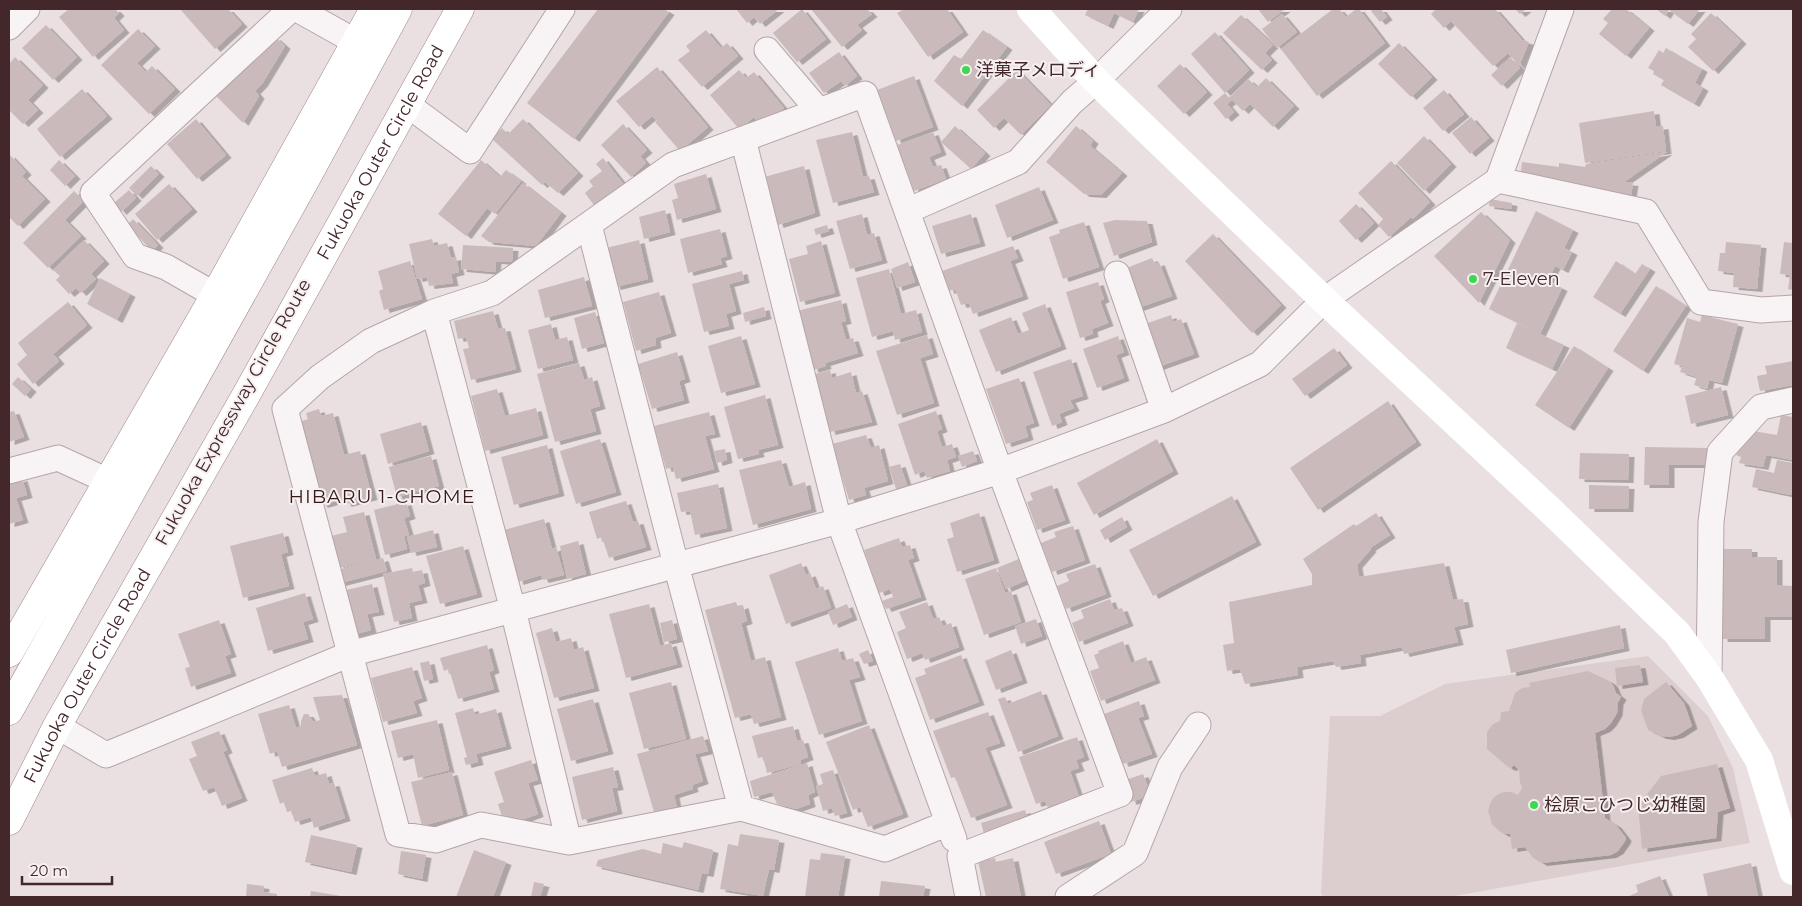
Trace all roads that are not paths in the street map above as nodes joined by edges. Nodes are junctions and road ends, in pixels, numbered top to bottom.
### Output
1 (27, 9) edge
2 (291, 9) edge
3 (297, 9) edge
4 (374, 9) edge
5 (398, 9) edge
6 (456, 9) edge
7 (460, 9) edge
8 (562, 9) edge
9 (1031, 9) edge
10 (1168, 9) edge
11 (1561, 9) edge
12 (9, 27) edge
13 (356, 42) junction
14 (766, 50) dead end
15 (1096, 81) junction
16 (408, 105) junction
17 (819, 111) junction
18 (743, 139) junction
19 (1498, 180) junction
20 (907, 211) junction
21 (589, 225) junction
22 (1117, 274) dead end
23 (215, 295) junction
24 (1324, 300) junction
25 (1793, 308) edge
26 (434, 312) junction
27 (1793, 400) edge
28 (1164, 410) junction
29 (9, 471) edge
30 (1000, 471) junction
31 (108, 481) junction
32 (840, 521) junction
33 (676, 566) junction
34 (513, 610) junction
35 (9, 653) edge
36 (350, 654) junction
37 (1709, 677) junction
38 (9, 711) edge
39 (57, 726) junction
40 (1198, 726) dead end
41 (741, 808) junction
42 (9, 814) edge
43 (9, 820) edge
44 (948, 823) junction
45 (569, 842) junction
46 (960, 856) junction
47 (1793, 871) edge
48 (968, 897) edge
49 (1068, 897) edge

1 - 12 street
2 - 23 street
3 - 13 street
4 - 13 main road
5 - 38 main road
6 - 42 main road, Fukuoka Expressway Circle Route
7 - 16 main road, Fukuoka Outer Circle Road
8 - 16 street
9 - 15 main road
10 - 15 street
11 - 19 street
13 - 23 main road
14 - 17 street
15 - 20 street
15 - 24 main road
16 - 39 main road, Fukuoka Outer Circle Road
17 - 18 street
17 - 20 street
18 - 21 street
18 - 32 street
19 - 24 street
19 - 25 street
20 - 30 street
21 - 26 street
21 - 33 street
22 - 28 street
23 - 31 main road
24 - 28 street
24 - 37 main road
26 - 34 street
26 - 36 street
27 - 37 street
28 - 30 street
29 - 31 street
30 - 32 street
30 - 46 street
31 - 35 main road
32 - 33 street
32 - 44 street
33 - 34 street
33 - 41 street
34 - 36 street
34 - 45 street
36 - 39 street
36 - 45 street
37 - 47 main road
39 - 43 main road, Fukuoka Outer Circle Road
40 - 49 street
41 - 44 street
41 - 45 street
44 - 46 street
46 - 48 street

